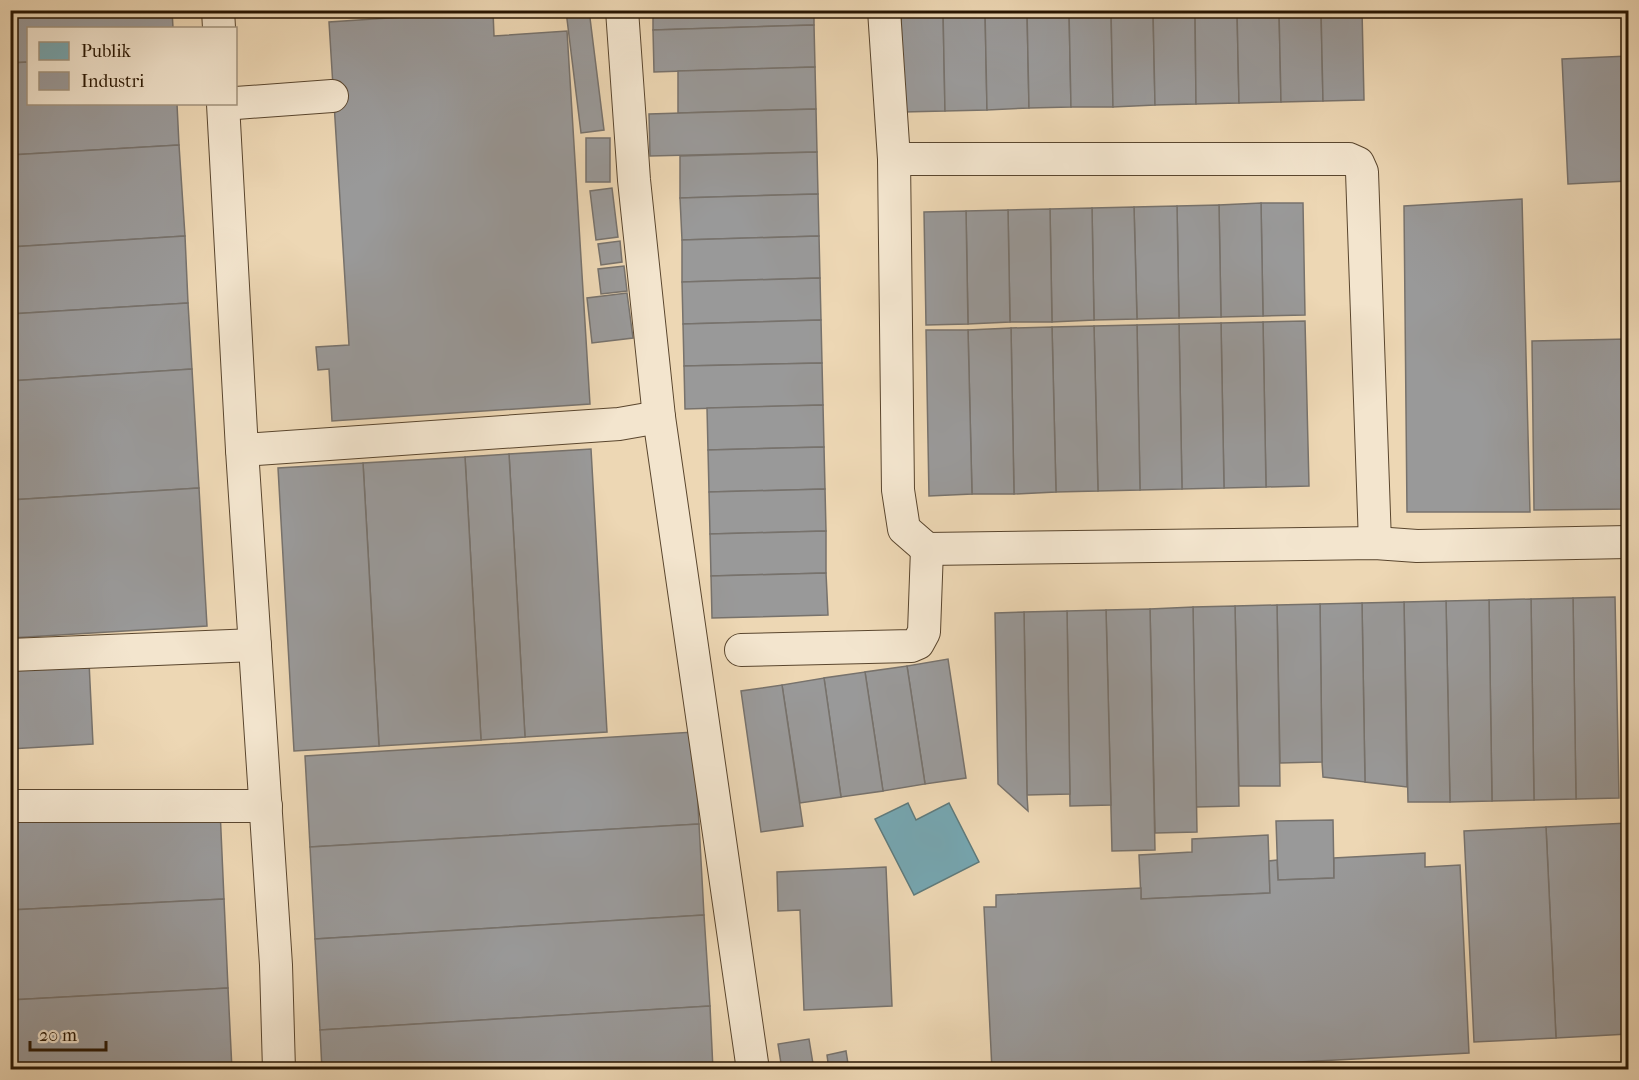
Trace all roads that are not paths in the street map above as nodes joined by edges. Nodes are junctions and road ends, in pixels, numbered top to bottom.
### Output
1 (218, 10) edge
2 (622, 10) edge
3 (885, 10) edge
4 (219, 27) edge
5 (332, 96) dead end
6 (237, 102) edge
7 (223, 105) edge
8 (894, 159) junction
9 (659, 417) junction
10 (242, 450) junction
11 (1629, 542) edge
12 (1376, 543) junction
13 (927, 549) junction
14 (255, 645) junction
15 (741, 650) dead end
16 (10, 655) edge
17 (10, 806) edge
18 (266, 806) junction
19 (279, 1070) edge
20 (753, 1070) edge

1 - 4 street
2 - 9 street
3 - 8 street
5 - 6 street
7 - 10 street
8 - 12 street
8 - 13 street
9 - 10 street
9 - 20 street
10 - 14 street
11 - 12 street
12 - 13 street
13 - 15 street
14 - 16 street
14 - 18 street
17 - 18 street
18 - 19 street

